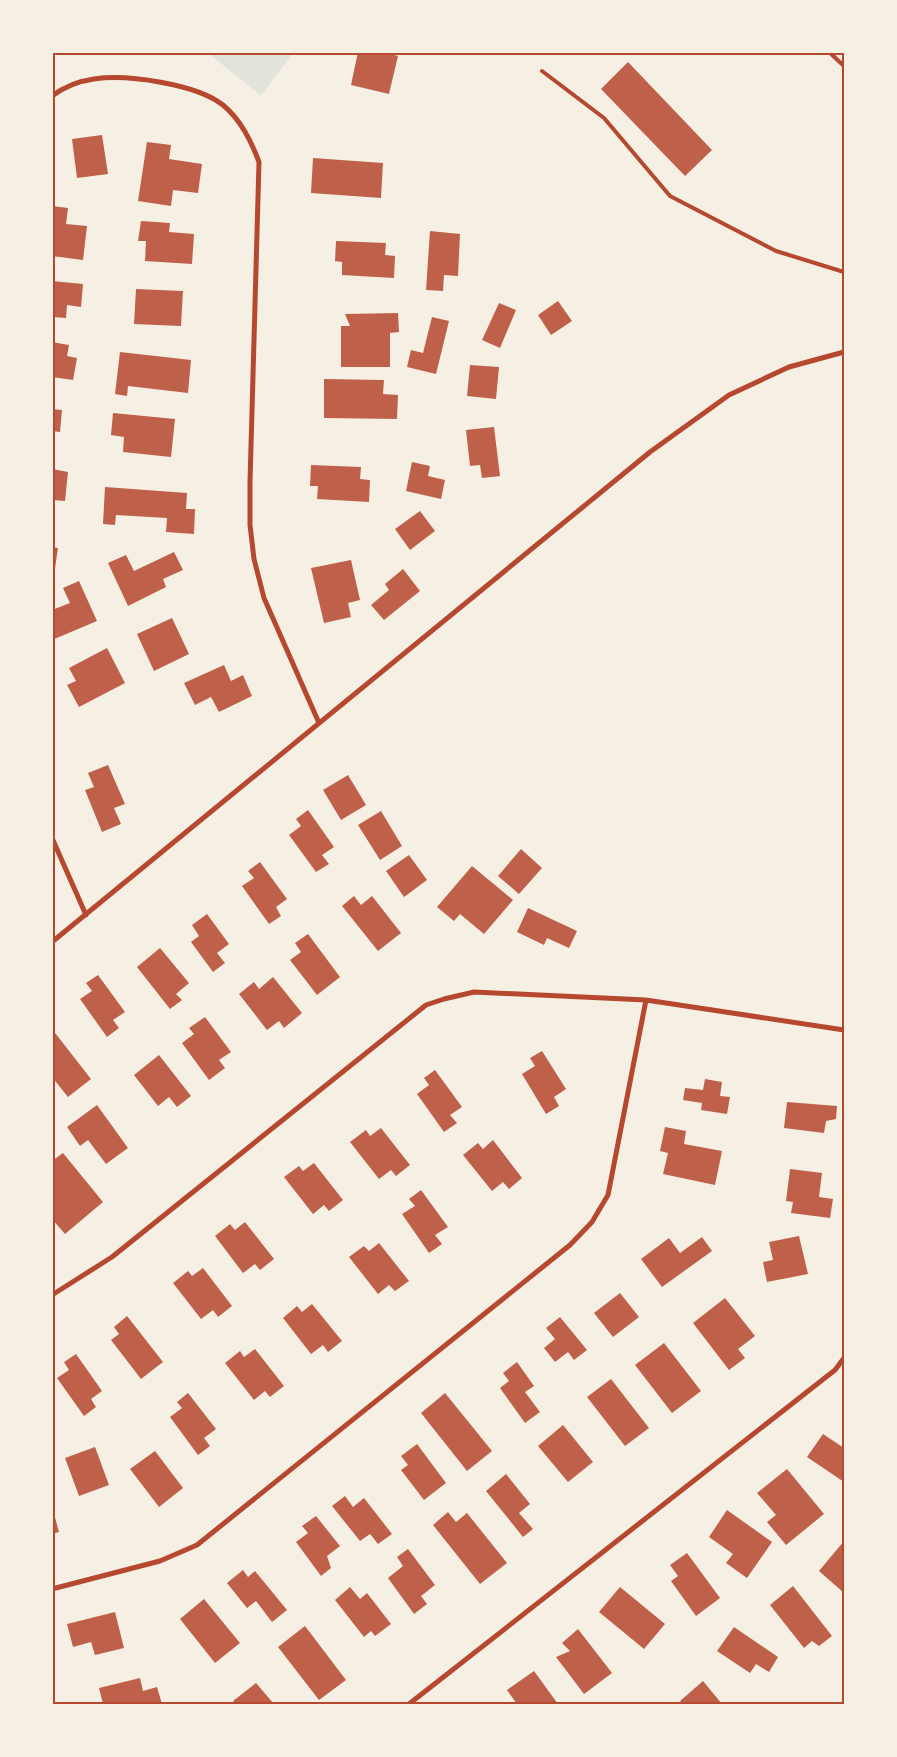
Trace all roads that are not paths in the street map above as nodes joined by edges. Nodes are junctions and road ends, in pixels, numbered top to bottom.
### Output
1 (829, 52) edge
2 (844, 66) edge
3 (542, 71) dead end
4 (52, 96) edge
5 (844, 272) edge
6 (844, 352) edge
7 (319, 723) junction
8 (52, 838) edge
9 (86, 915) junction
10 (52, 942) edge
11 (646, 1000) junction
12 (844, 1030) edge
13 (52, 1295) edge
14 (844, 1358) edge
15 (52, 1589) edge
16 (409, 1704) edge

1 - 2 lane
3 - 5 lane
4 - 7 street
6 - 7 street
7 - 9 street
8 - 9 street
9 - 10 street
11 - 12 street
11 - 13 street
11 - 15 street
14 - 16 street

